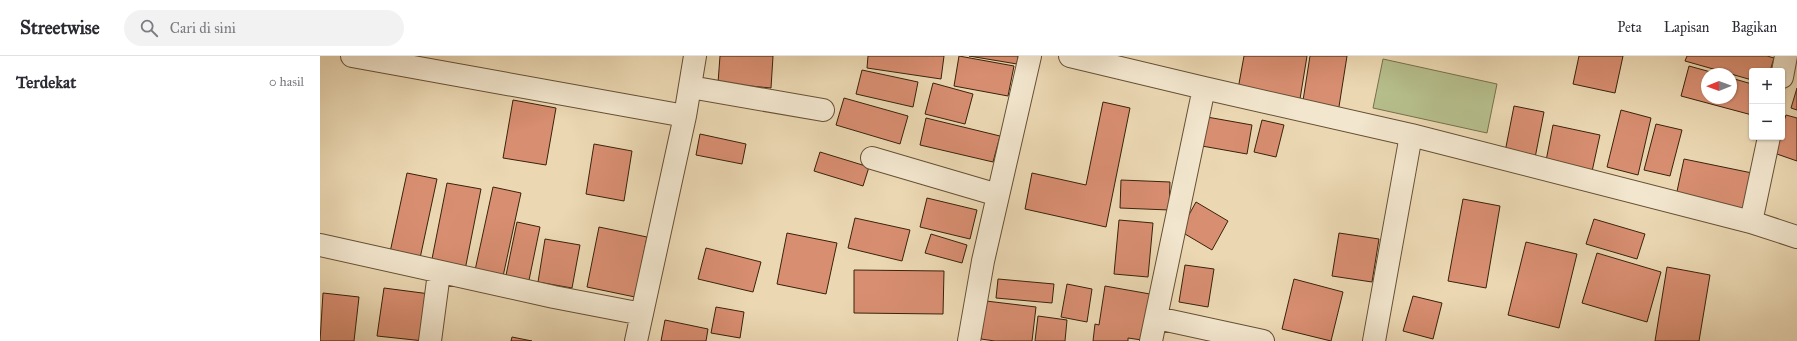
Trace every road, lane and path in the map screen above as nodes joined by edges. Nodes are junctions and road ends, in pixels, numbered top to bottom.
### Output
1 (352, 56) edge
2 (695, 56) edge
3 (1030, 56) edge
4 (1070, 56) edge
5 (1786, 56) edge
6 (1784, 68) edge
7 (690, 87) junction
8 (1204, 88) junction
9 (823, 110) dead end
10 (685, 116) junction
11 (1411, 135) junction
12 (1768, 140) edge
13 (872, 158) dead end
14 (998, 195) junction
15 (1751, 222) junction
16 (1797, 237) edge
17 (320, 245) edge
18 (439, 273) junction
19 (642, 314) junction
20 (1157, 318) junction
21 (430, 341) edge
22 (636, 341) edge
23 (969, 341) edge
24 (1151, 341) edge
25 (1263, 341) edge
26 (1374, 341) edge

1 - 10 street
2 - 7 street
3 - 14 street
4 - 8 street
5 - 6 street
7 - 9 street
7 - 10 street
8 - 11 street
8 - 20 street
10 - 19 street
11 - 15 street
11 - 26 street
12 - 15 street
13 - 14 street
14 - 23 street
15 - 16 street
17 - 18 street
18 - 19 street
18 - 21 street
19 - 22 street
20 - 24 street
20 - 25 street

